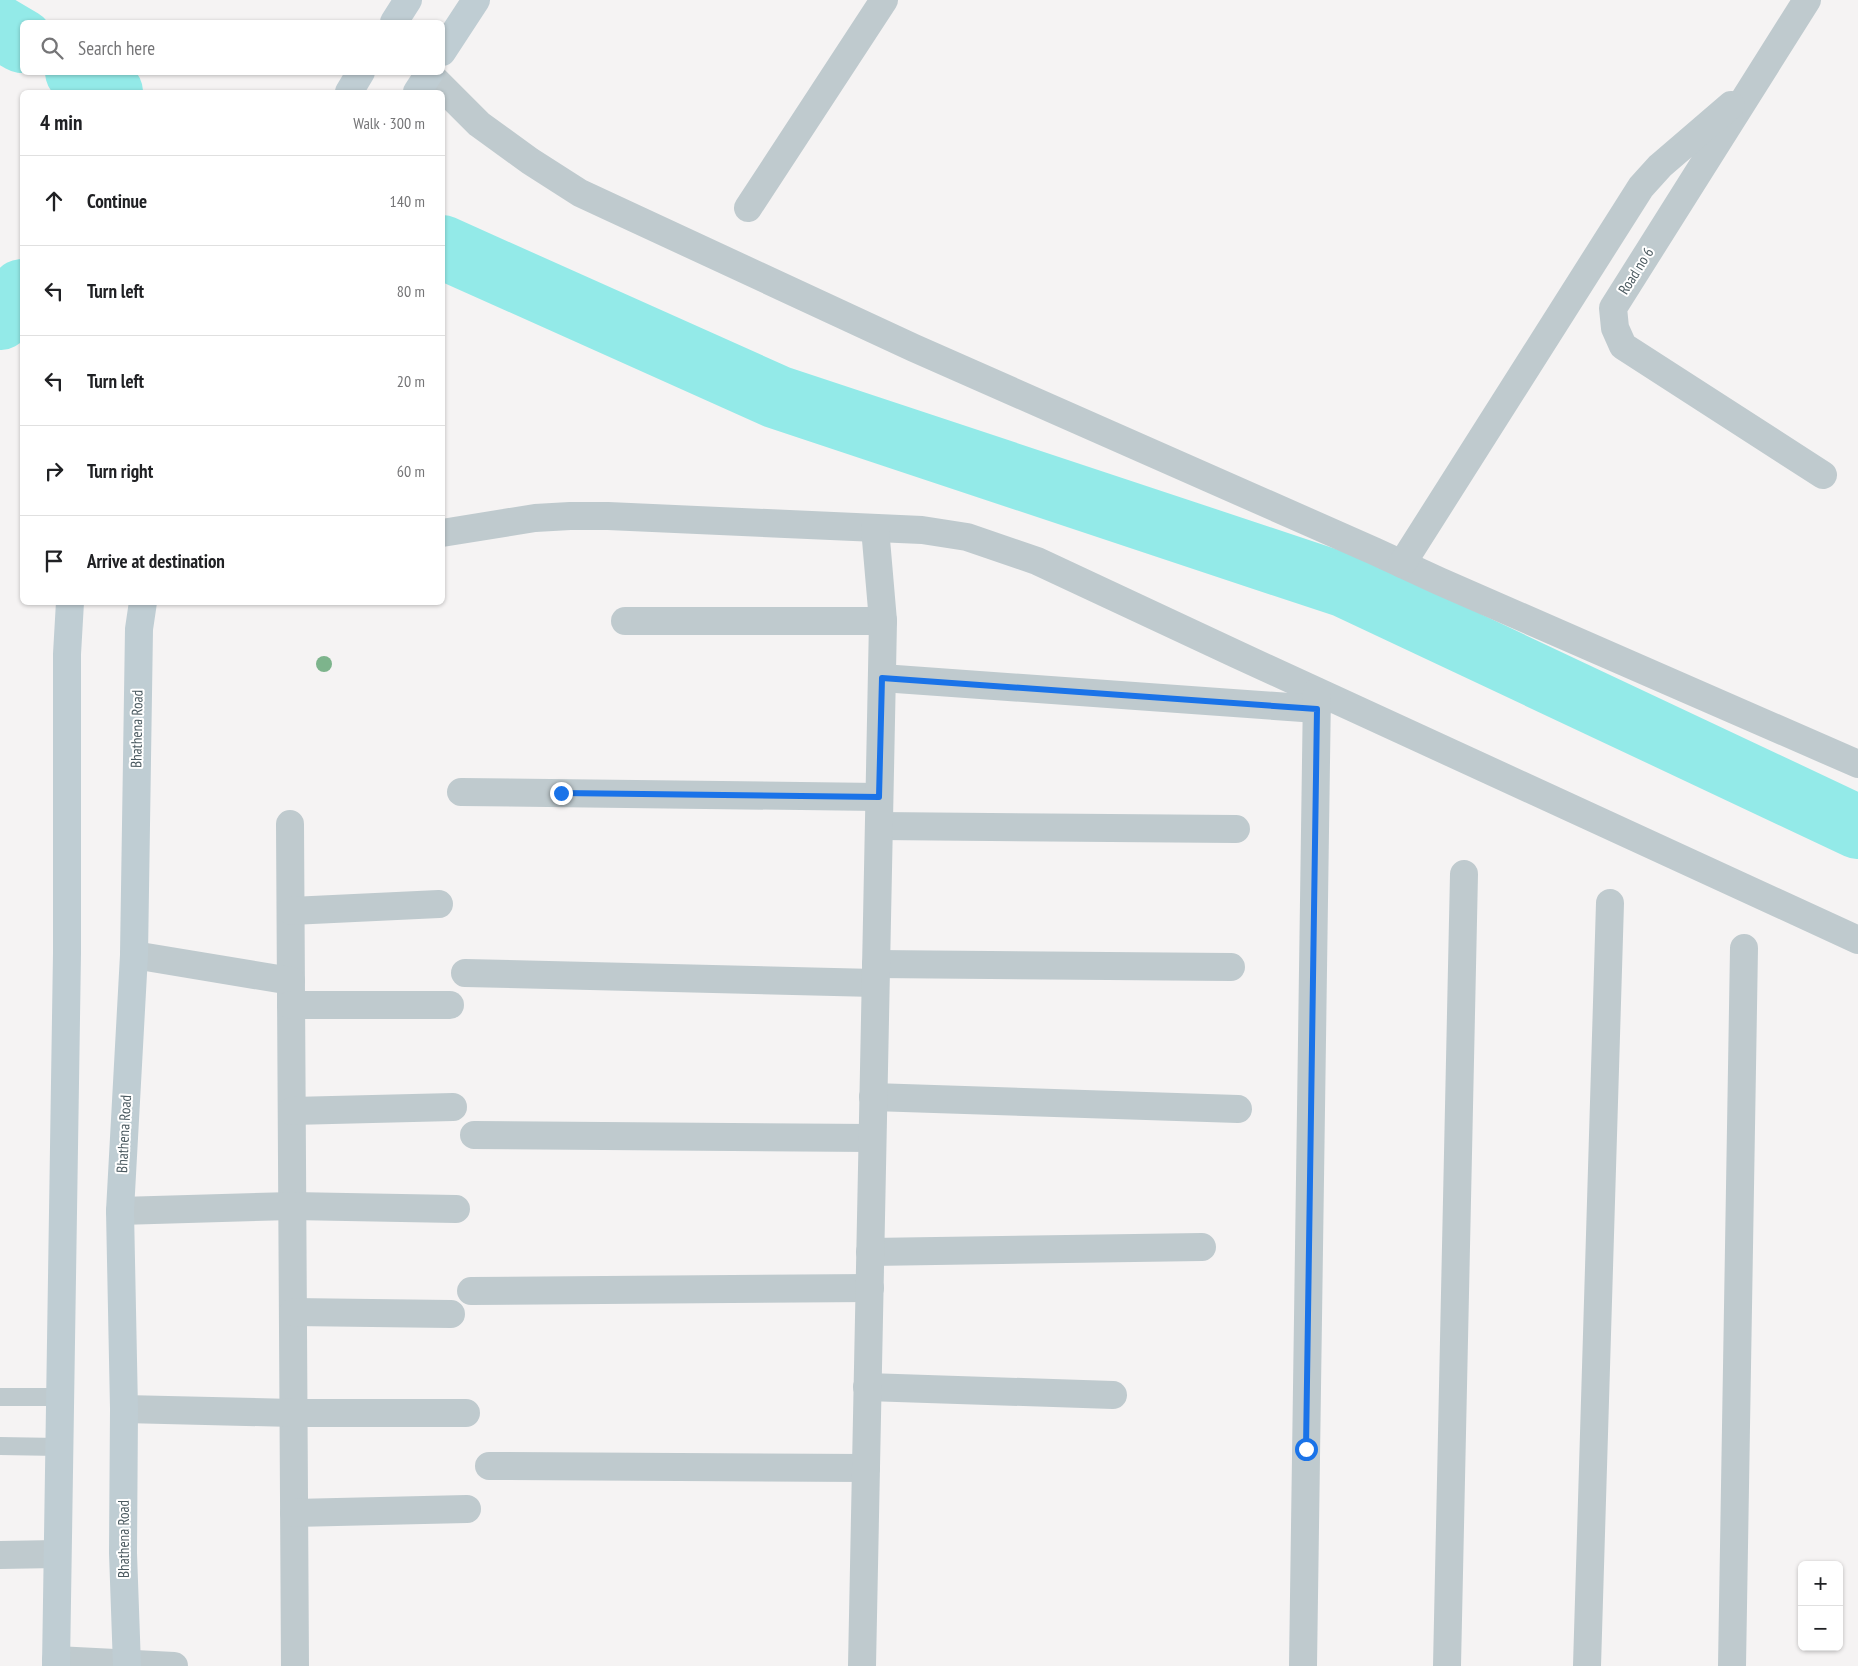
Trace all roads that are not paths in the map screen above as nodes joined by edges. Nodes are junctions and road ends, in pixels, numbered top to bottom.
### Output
1 (408, 0) edge
2 (476, 0) edge
3 (884, 0) edge
4 (1807, 0) edge
5 (395, 20) edge
6 (445, 48) edge
7 (360, 75) edge
8 (431, 75) edge
9 (1751, 87) junction
10 (350, 90) edge
11 (748, 208) dead end
12 (1823, 475) dead end
13 (875, 528) junction
14 (445, 533) edge
15 (1402, 564) junction
16 (70, 605) edge
17 (143, 605) edge
18 (625, 621) dead end
19 (883, 621) junction
20 (882, 678) junction
21 (1317, 700) junction
22 (1858, 764) edge
23 (461, 792) dead end
24 (879, 797) junction
25 (290, 824) dead end
26 (879, 826) junction
27 (1236, 828) dead end
28 (1464, 874) dead end
29 (1610, 903) dead end
30 (439, 904) dead end
31 (291, 911) junction
32 (1858, 940) edge
33 (1744, 948) dead end
34 (134, 955) junction
35 (1231, 967) dead end
36 (465, 973) dead end
37 (876, 974) junction
38 (292, 993) junction
39 (450, 1005) dead end
40 (873, 1097) junction
41 (453, 1107) dead end
42 (1238, 1109) dead end
43 (292, 1111) junction
44 (474, 1135) dead end
45 (872, 1138) junction
46 (292, 1206) junction
47 (456, 1209) dead end
48 (120, 1211) junction
49 (1202, 1247) dead end
50 (870, 1252) junction
51 (870, 1288) junction
52 (471, 1292) dead end
53 (293, 1312) junction
54 (451, 1314) dead end
55 (867, 1387) junction
56 (1113, 1395) dead end
57 (0, 1397) edge
58 (60, 1397) junction
59 (124, 1409) junction
60 (293, 1413) junction
61 (466, 1413) dead end
62 (0, 1446) edge
63 (59, 1447) junction
64 (489, 1466) dead end
65 (866, 1468) junction
66 (467, 1509) dead end
67 (294, 1513) junction
68 (57, 1554) junction
69 (0, 1555) edge
70 (56, 1663) edge
71 (127, 1665) edge
72 (174, 1666) edge
73 (295, 1666) edge
74 (862, 1666) edge
75 (1303, 1666) edge
76 (1447, 1666) edge
77 (1587, 1666) edge
78 (1732, 1666) edge

1 - 5 street
2 - 6 street
3 - 11 street
4 - 9 street, Road no 6
7 - 10 street
8 - 15 street
9 - 12 street, Road no 6
9 - 15 street
13 - 14 street
13 - 19 street
13 - 21 street
15 - 22 street
16 - 58 street
17 - 34 street, Bhathena Road
18 - 19 street
19 - 20 street
20 - 21 street
20 - 24 street
21 - 32 street
21 - 75 street
23 - 24 street
24 - 26 street
25 - 31 street
26 - 27 street
26 - 37 street
28 - 76 street
29 - 77 street
30 - 31 street
31 - 38 street
33 - 78 street
34 - 38 street
34 - 48 street, Bhathena Road
35 - 37 street
36 - 37 street
37 - 40 street
38 - 39 street
38 - 43 street
40 - 42 street
40 - 45 street
41 - 43 street
43 - 46 street
44 - 45 street
45 - 50 street
46 - 47 street
46 - 48 street
46 - 53 street
48 - 59 street, Bhathena Road
49 - 50 street
50 - 51 street
51 - 52 street
51 - 55 street
53 - 54 street
53 - 60 street
55 - 56 street
55 - 65 street
57 - 58 lane
58 - 63 street
59 - 60 street
59 - 71 street, Bhathena Road
60 - 61 street
60 - 67 street
62 - 63 lane
63 - 68 street
64 - 65 street
65 - 74 street
66 - 67 street
67 - 73 street
68 - 69 street
68 - 70 street
70 - 71 street
71 - 72 street

